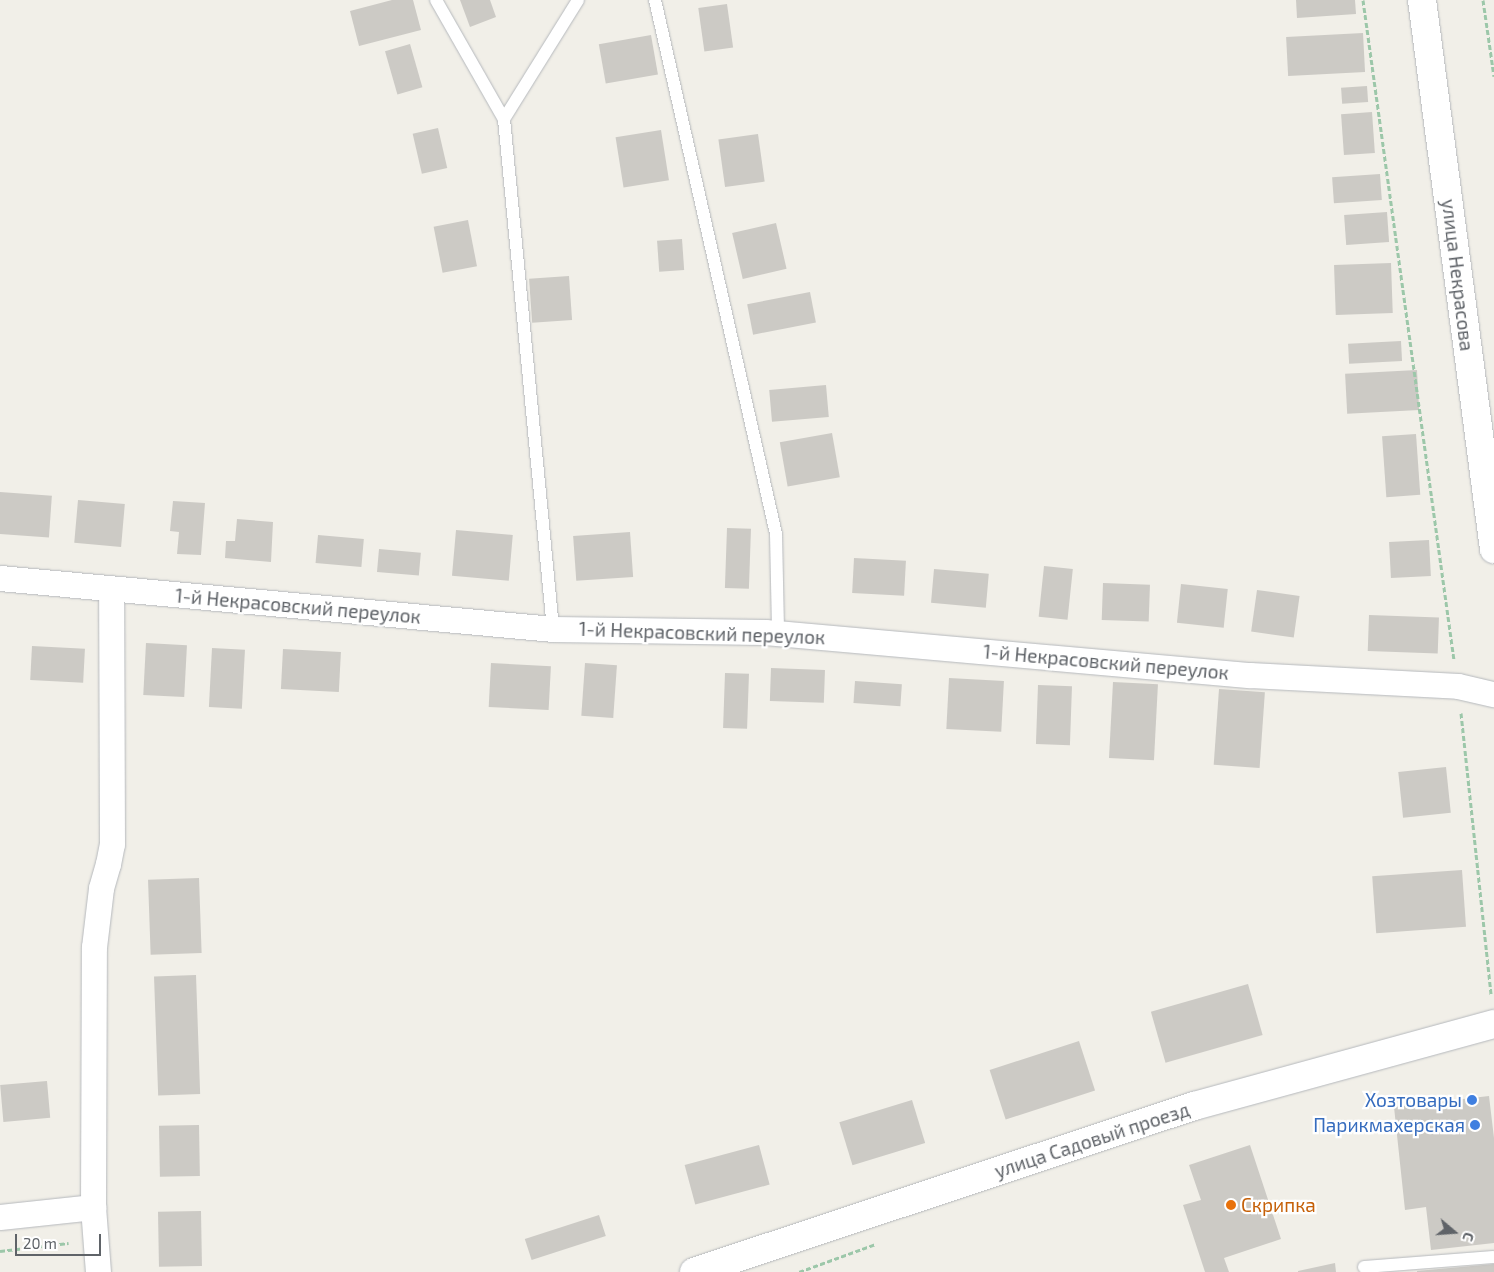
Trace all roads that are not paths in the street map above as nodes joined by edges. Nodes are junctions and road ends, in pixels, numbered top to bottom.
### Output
1 (436, 0) edge
2 (578, 0) edge
3 (655, 0) edge
4 (1422, 0) edge
5 (504, 119) junction
6 (1494, 549) edge
7 (0, 578) edge
8 (111, 589) junction
9 (553, 629) junction
10 (778, 633) junction
11 (1494, 694) edge
12 (1494, 1024) edge
13 (93, 1207) junction
14 (0, 1217) edge
15 (1494, 1257) edge
16 (1364, 1267) dead end
17 (98, 1272) edge
18 (694, 1272) edge

1 - 5 lane
2 - 5 lane
3 - 10 lane
4 - 6 street, улица Некрасова
5 - 9 lane
7 - 8 street, 1-й Некрасовский переулок
8 - 9 street, 1-й Некрасовский переулок
8 - 13 street
9 - 10 street, 1-й Некрасовский переулок
10 - 11 street, 1-й Некрасовский переулок
12 - 18 street, улица Садовый проезд
13 - 14 street
13 - 17 street
15 - 16 lane

